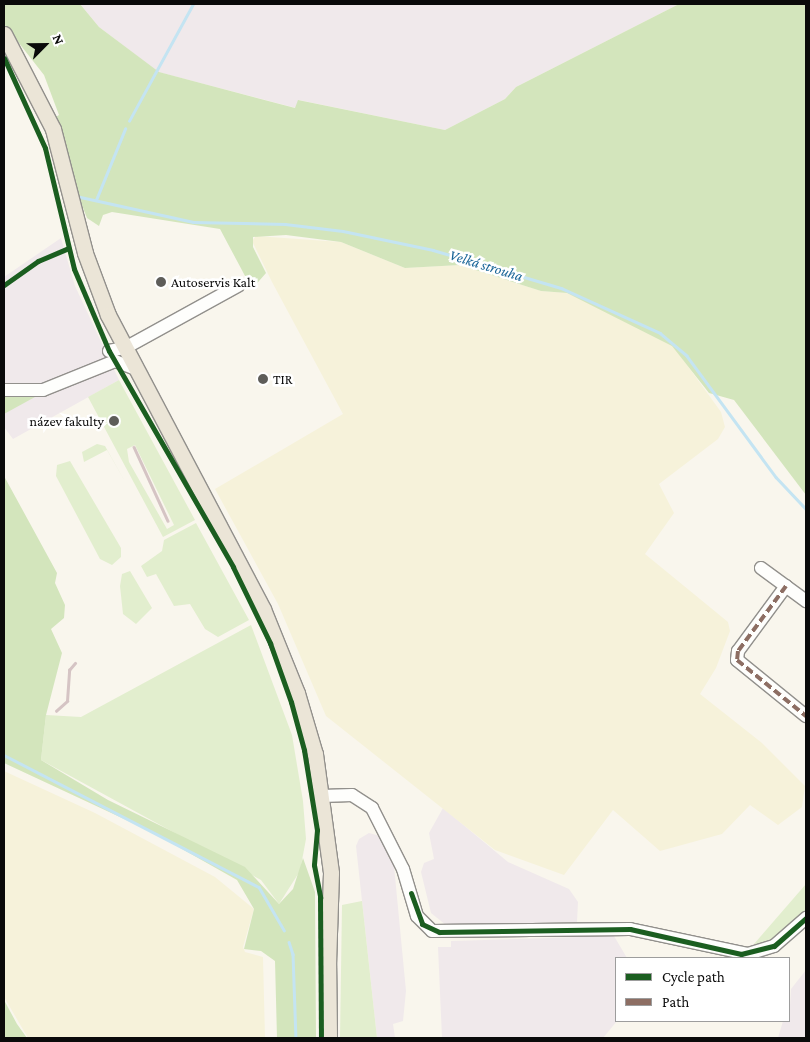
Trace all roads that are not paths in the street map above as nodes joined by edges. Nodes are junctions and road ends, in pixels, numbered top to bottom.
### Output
1 (4, 34) edge
2 (238, 286) dead end
3 (115, 328) junction
4 (125, 348) junction
5 (112, 356) junction
6 (136, 369) junction
7 (4, 390) edge
8 (761, 568) dead end
9 (786, 586) junction
10 (806, 601) edge
11 (806, 716) edge
12 (322, 796) junction
13 (806, 918) edge
14 (329, 1038) edge

1 - 3 main road
2 - 4 street
3 - 4 main road
3 - 5 street
4 - 5 street
4 - 6 main road
5 - 6 street
5 - 7 street
6 - 12 main road
8 - 9 street
9 - 10 street
9 - 11 street
12 - 13 street
12 - 14 main road

